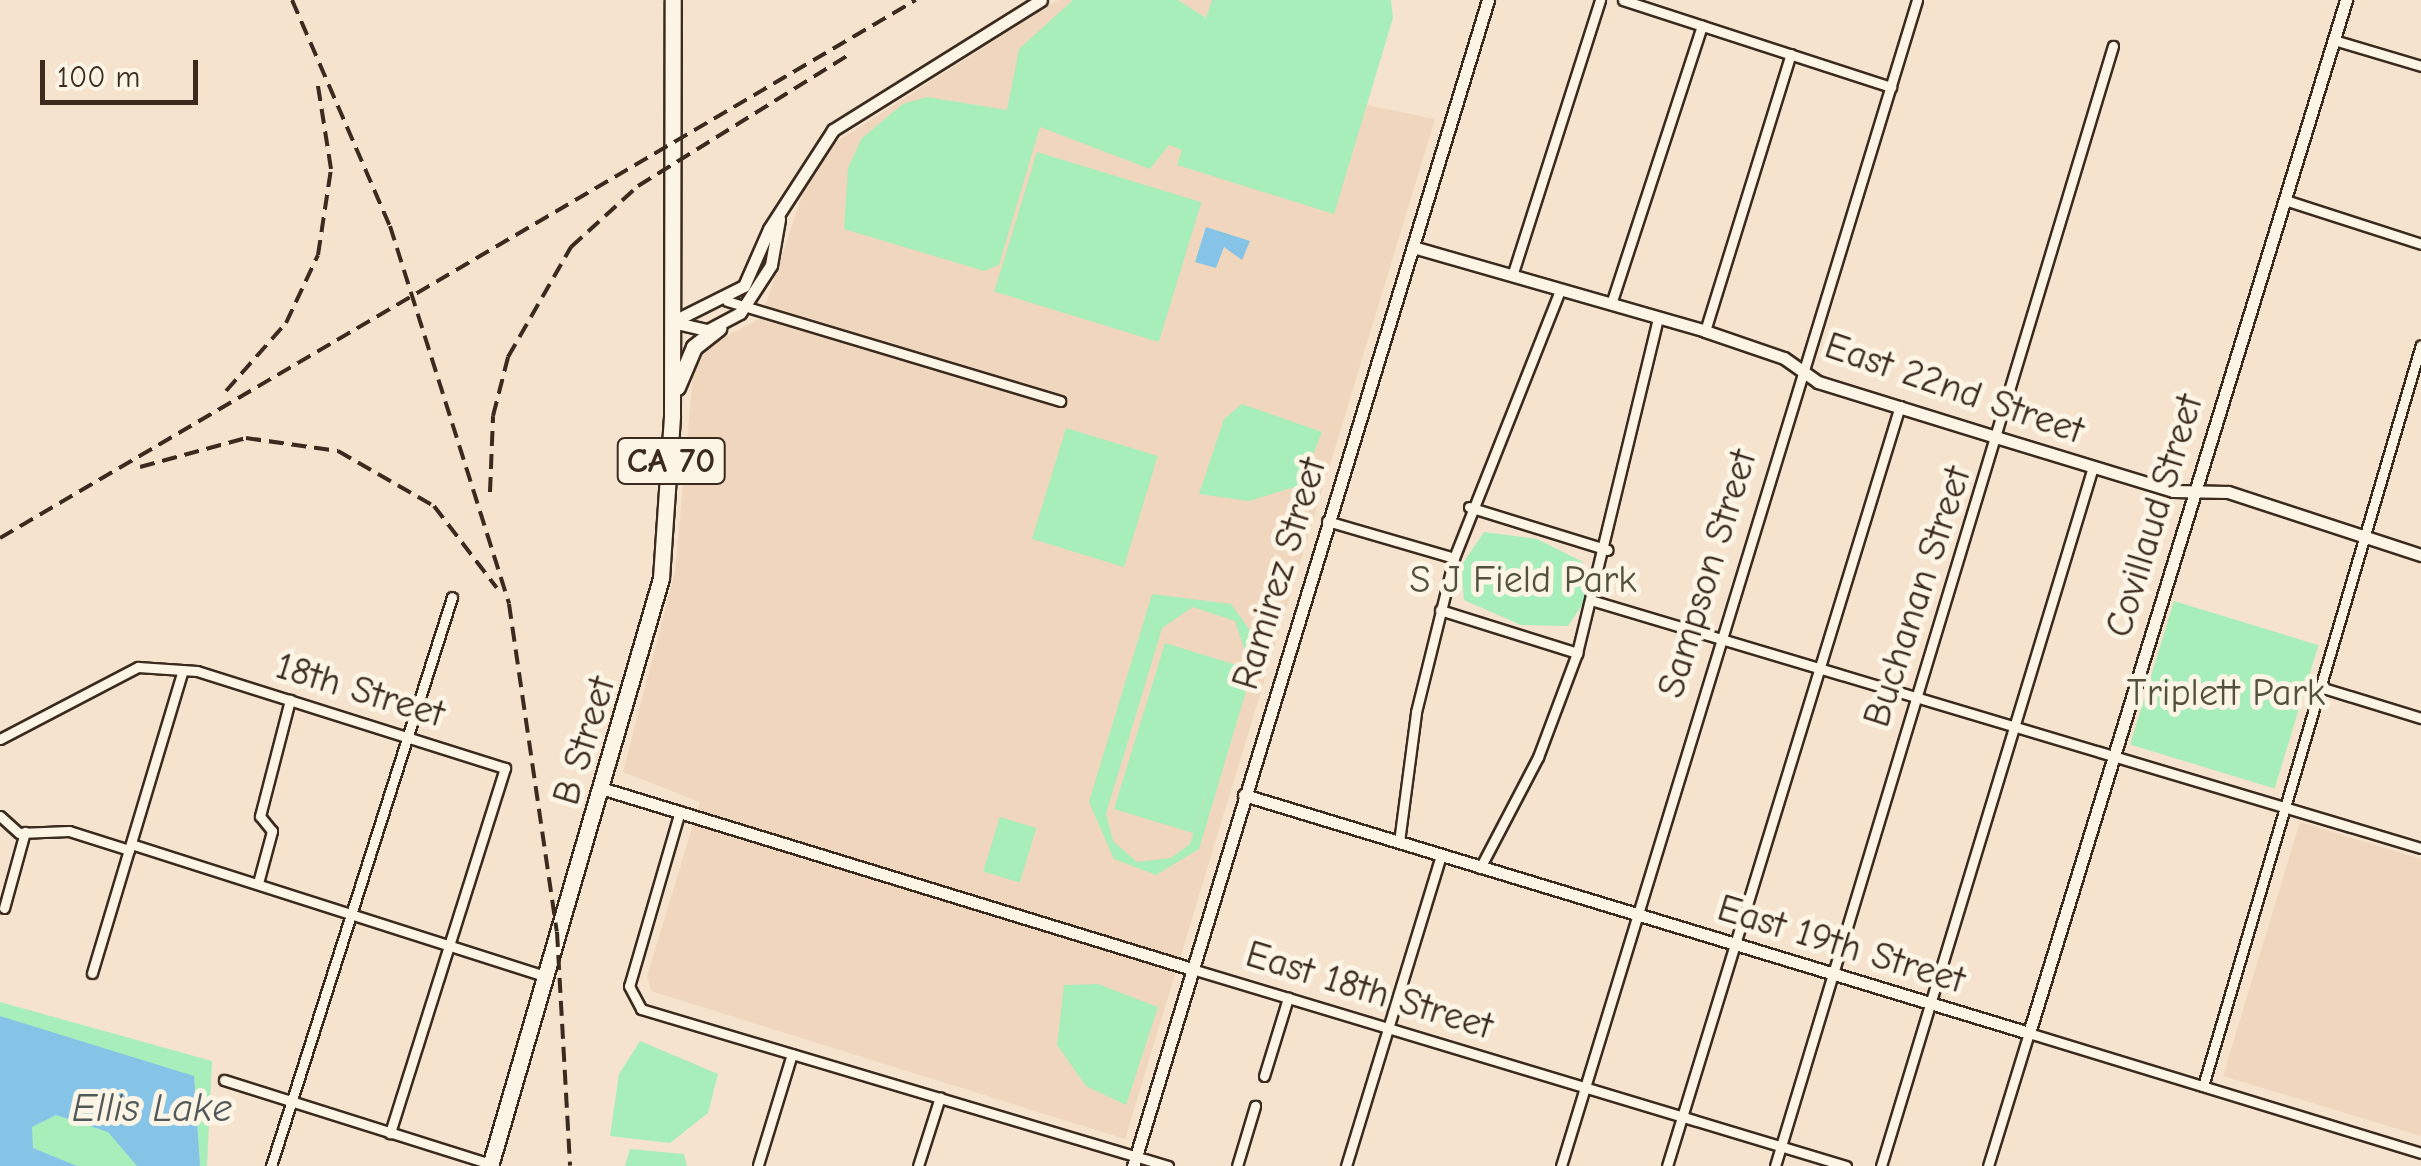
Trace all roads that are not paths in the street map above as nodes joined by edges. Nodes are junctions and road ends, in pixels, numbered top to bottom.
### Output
1 (673, 0) edge
2 (1040, 0) edge
3 (1488, 0) edge
4 (1600, 0) edge
5 (1623, 0) edge
6 (1917, 0) edge
7 (2346, 0) edge
8 (1702, 26) junction
9 (2334, 40) junction
10 (2114, 46) dead end
11 (1791, 54) junction
12 (2421, 66) edge
13 (1891, 87) junction
14 (2286, 200) junction
15 (780, 219) junction
16 (2421, 244) edge
17 (1412, 248) junction
18 (1512, 276) junction
19 (1560, 290) junction
20 (728, 301) junction
21 (1610, 304) junction
22 (747, 305) junction
23 (1658, 318) junction
24 (672, 322) junction
25 (718, 328) junction
26 (1705, 331) junction
27 (2421, 345) edge
28 (1801, 370) junction
29 (672, 400) junction
30 (1060, 400) dead end
31 (1900, 406) junction
32 (1999, 438) junction
33 (2093, 467) junction
34 (2193, 493) junction
35 (1469, 507) junction
36 (1327, 521) junction
37 (2365, 533) junction
38 (1608, 550) junction
39 (2421, 555) edge
40 (1454, 558) junction
41 (452, 597) dead end
42 (1594, 601) junction
43 (1440, 610) junction
44 (1720, 640) junction
45 (1577, 652) junction
46 (1818, 669) junction
47 (183, 670) junction
48 (2320, 687) junction
49 (290, 700) junction
50 (1916, 700) junction
51 (2421, 718) edge
52 (2014, 729) junction
53 (408, 737) junction
54 (0, 739) edge
55 (2112, 758) junction
56 (604, 789) junction
57 (1244, 795) junction
58 (2284, 807) junction
59 (680, 812) junction
60 (0, 816) edge
61 (26, 832) junction
62 (1399, 842) junction
63 (130, 847) junction
64 (2421, 848) edge
65 (1441, 856) junction
66 (1480, 868) junction
67 (258, 884) junction
68 (4, 908) dead end
69 (351, 915) junction
70 (1636, 915) junction
71 (1734, 944) junction
72 (451, 947) junction
73 (1192, 968) junction
74 (92, 973) dead end
75 (1832, 973) junction
76 (547, 977) junction
77 (1288, 998) junction
78 (1931, 1003) junction
79 (1387, 1028) junction
80 (2029, 1034) junction
81 (792, 1054) junction
82 (1264, 1076) dead end
83 (224, 1080) dead end
84 (2203, 1086) junction
85 (1584, 1088) junction
86 (940, 1097) junction
87 (292, 1103) junction
88 (1255, 1106) dead end
89 (1682, 1117) junction
90 (390, 1133) junction
91 (1781, 1146) junction
92 (2421, 1152) edge
93 (1134, 1161) edge
94 (758, 1164) edge
95 (490, 1165) edge
96 (271, 1166) edge
97 (918, 1166) edge
98 (1168, 1166) edge
99 (1237, 1166) edge
100 (1346, 1166) edge
101 (1561, 1166) edge
102 (1668, 1166) edge
103 (1775, 1166) edge
104 (1846, 1166) edge
105 (1881, 1166) edge
106 (1988, 1166) edge

1 - 24 highway, CA 70
2 - 15 street
3 - 17 street, Ramirez Street
4 - 18 street
5 - 8 street
6 - 13 street, Sampson Street
7 - 9 street, Covillaud Street
8 - 11 street
8 - 21 street
9 - 12 street
9 - 14 street, Covillaud Street
10 - 32 street, Buchanan Street
11 - 13 street
11 - 26 street
13 - 28 street, Sampson Street
14 - 16 street
14 - 34 street, Covillaud Street
15 - 20 street
15 - 22 street
17 - 18 street, East 22nd Street
17 - 36 street, Ramirez Street
18 - 19 street, East 22nd Street
19 - 21 street, East 22nd Street
19 - 35 street
20 - 22 street
20 - 24 street
21 - 23 street, East 22nd Street
22 - 25 street
22 - 30 street
23 - 26 street, East 22nd Street
23 - 38 street
24 - 25 street
24 - 29 highway, B Street / CA 70
25 - 29 highway
26 - 28 street, East 22nd Street
27 - 37 street
28 - 31 street, East 22nd Street
28 - 44 street, Sampson Street
29 - 56 highway, B Street / CA 70
31 - 32 street, East 22nd Street
31 - 46 street
32 - 33 street, East 22nd Street
32 - 50 street, Buchanan Street
33 - 34 street, East 22nd Street
33 - 52 street
34 - 37 street, East 22nd Street
34 - 55 street, Covillaud Street
35 - 38 street
35 - 40 street
36 - 40 street
36 - 57 street, Ramirez Street
37 - 39 street, East 22nd Street
37 - 48 street
38 - 42 street
40 - 43 street
41 - 53 street
42 - 44 street
42 - 45 street
43 - 45 street
43 - 62 street
44 - 46 street
44 - 70 street, Sampson Street
45 - 66 street
46 - 50 street
46 - 71 street
47 - 49 street, 18th Street
47 - 54 street, 18th Street
47 - 63 street
48 - 51 street
48 - 58 street
49 - 53 street, 18th Street
49 - 67 street
50 - 52 street
50 - 75 street, Buchanan Street
52 - 55 street
52 - 78 street
53 - 69 street
53 - 72 street, 18th Street
55 - 58 street
55 - 80 street, Covillaud Street
56 - 59 street
56 - 76 highway, B Street / CA 70
57 - 62 street, East 19th Street
57 - 73 street, Ramirez Street
58 - 64 street
58 - 84 street
59 - 73 street, East 18th Street
59 - 81 street
60 - 61 street
61 - 63 street
61 - 68 street
62 - 65 street, East 19th Street
63 - 67 street
63 - 74 street
65 - 66 street, East 19th Street
65 - 79 street
66 - 70 street, East 19th Street
67 - 69 street
69 - 72 street
69 - 87 street
70 - 71 street, East 19th Street
70 - 85 street, Sampson Street
71 - 75 street, East 19th Street
71 - 89 street
72 - 76 street
72 - 90 street
73 - 77 street, East 18th Street
73 - 93 street, Ramirez Street
75 - 78 street, East 19th Street
75 - 91 street, Buchanan Street
76 - 95 highway, B Street / CA 70
77 - 79 street, East 18th Street
77 - 82 street
78 - 80 street, East 19th Street
78 - 105 street
79 - 85 street, East 18th Street
79 - 100 street
80 - 84 street, East 19th Street
80 - 106 street, Covillaud Street
81 - 86 street
81 - 94 street
83 - 87 street
84 - 92 street, East 19th Street
85 - 89 street, East 18th Street
85 - 101 street, Sampson Street
86 - 93 street
86 - 97 street
87 - 90 street
87 - 96 street
88 - 99 street
89 - 91 street, East 18th Street
89 - 102 street
90 - 95 street
91 - 103 street, Buchanan Street
91 - 104 street, East 18th Street
93 - 98 street

